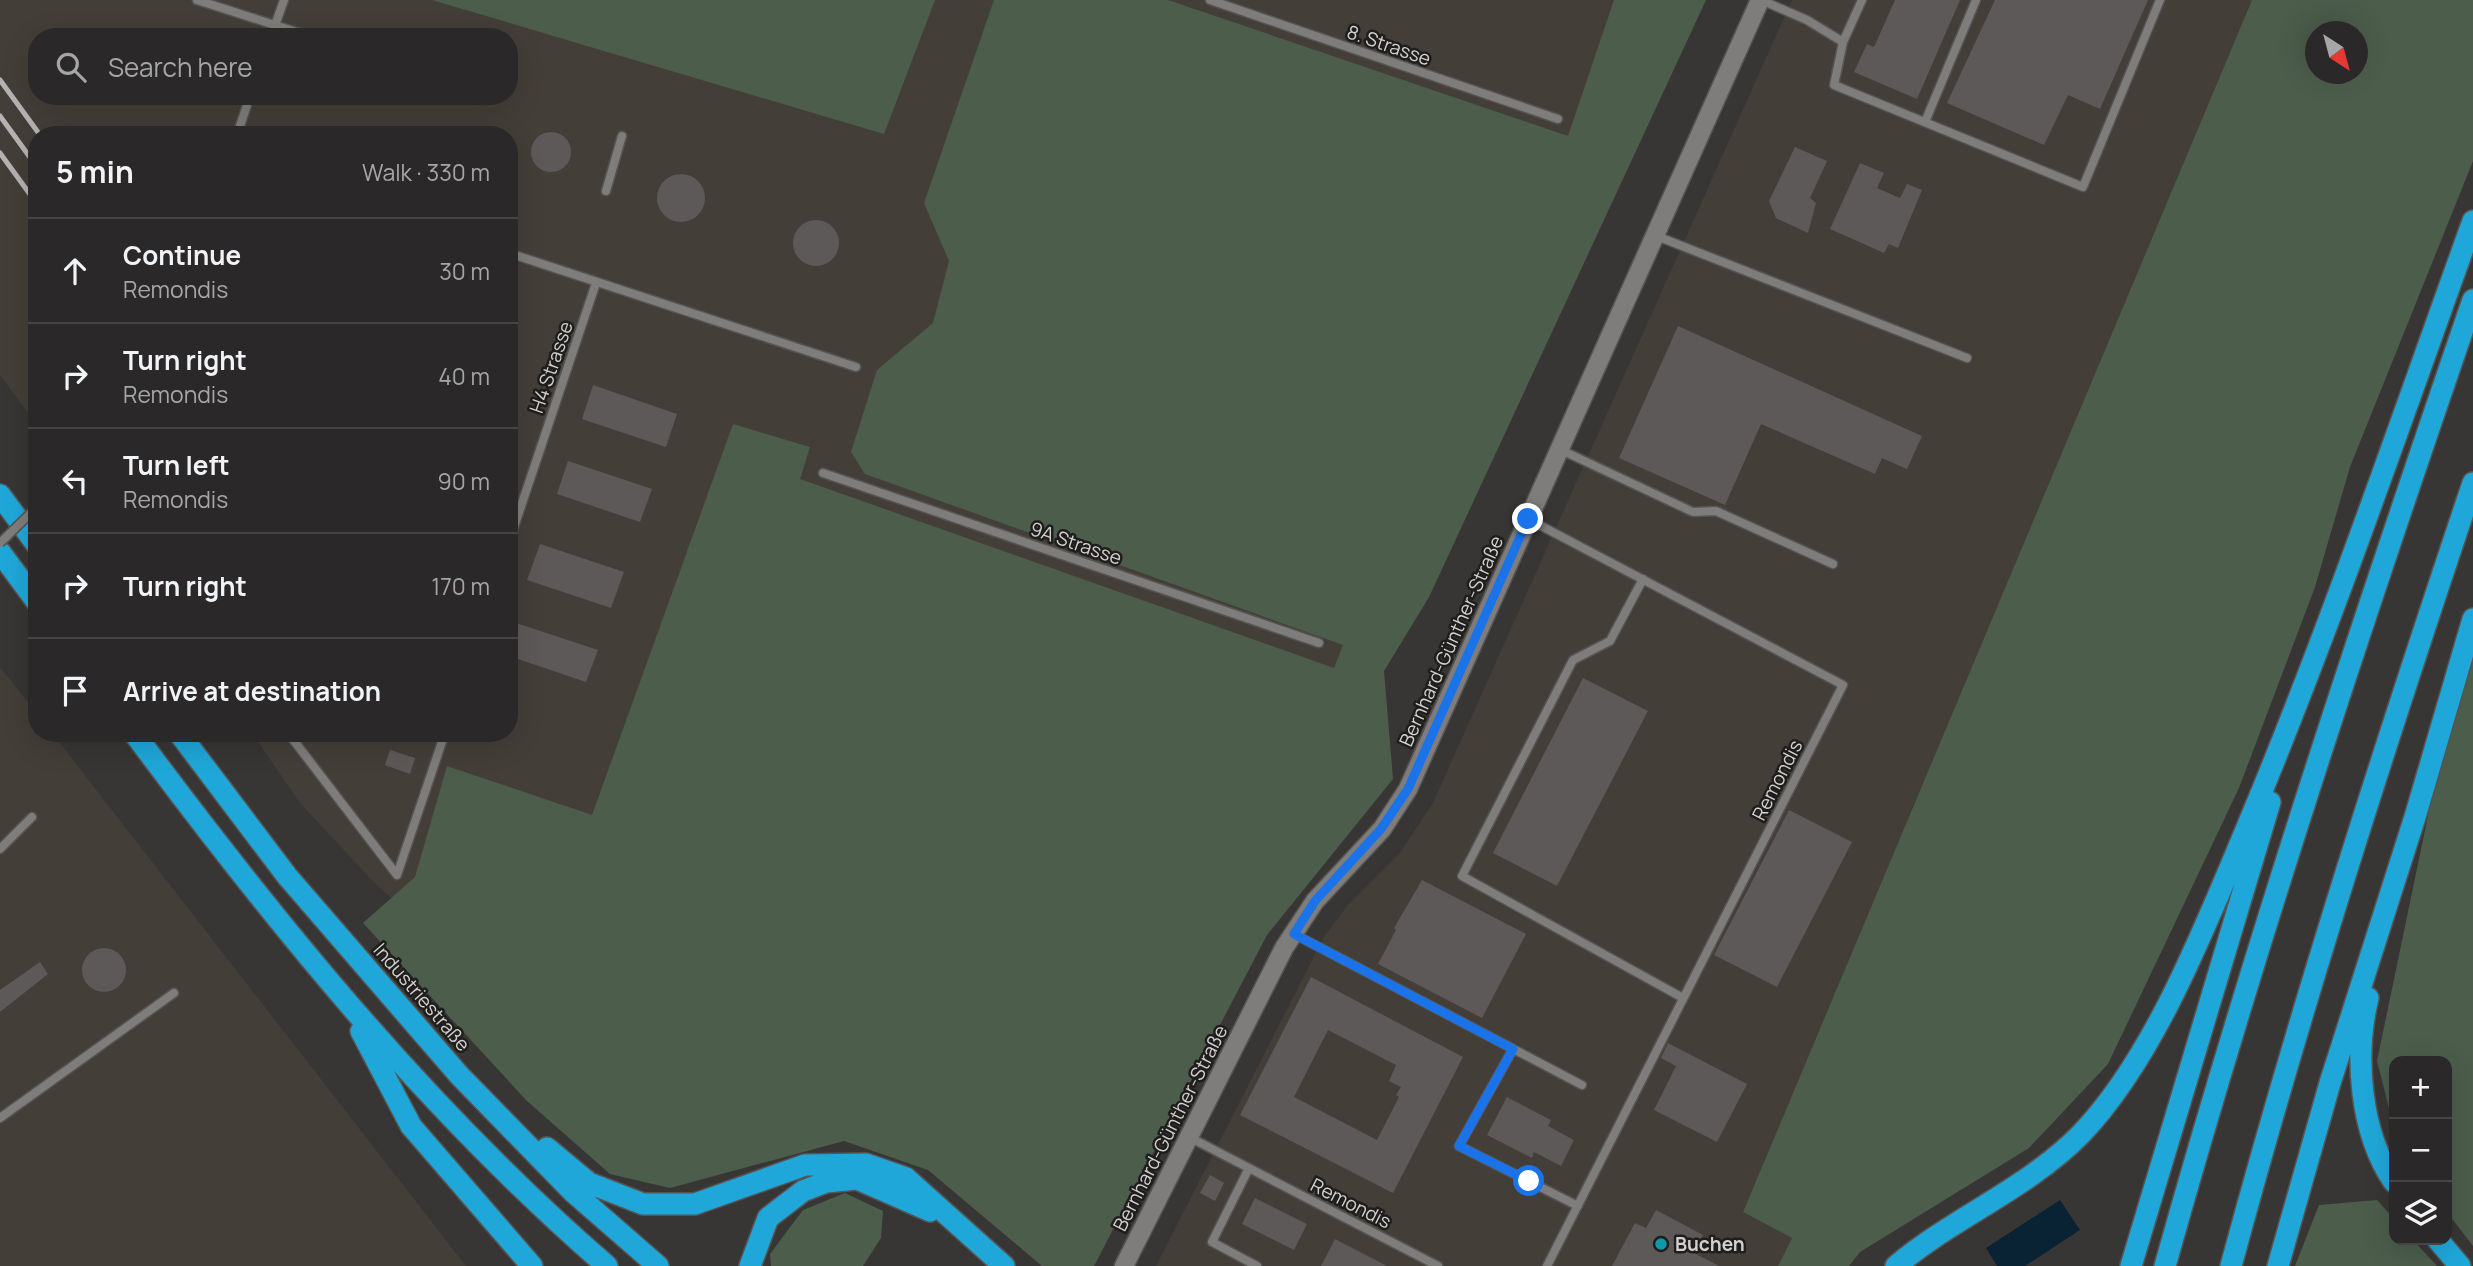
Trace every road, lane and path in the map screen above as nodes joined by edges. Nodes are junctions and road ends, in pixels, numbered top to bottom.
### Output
1 (198, 0) edge
2 (284, 0) edge
3 (1210, 0) edge
4 (1760, 0) edge
5 (1862, 0) edge
6 (1976, 0) edge
7 (2160, 0) edge
8 (275, 26) junction
9 (282, 28) edge
10 (1843, 42) junction
11 (247, 105) edge
12 (1558, 119) dead end
13 (1925, 122) junction
14 (240, 126) edge
15 (622, 136) dead end
16 (606, 191) dead end
17 (2473, 221) edge
18 (1654, 235) junction
19 (518, 256) edge
20 (596, 283) junction
21 (2473, 300) edge
22 (1967, 358) dead end
23 (856, 367) dead end
24 (1559, 449) junction
25 (823, 473) dead end
26 (2473, 483) edge
27 (0, 495) edge
28 (518, 515) edge
29 (28, 516) edge
30 (1528, 519) junction
31 (28, 533) edge
32 (0, 542) edge
33 (0, 552) edge
34 (1833, 564) dead end
35 (1643, 579) junction
36 (28, 589) edge
37 (2473, 620) edge
38 (1319, 643) dead end
39 (2302, 696) junction
40 (141, 742) edge
41 (186, 742) edge
42 (295, 742) edge
43 (442, 742) edge
44 (33, 817) dead end
45 (2415, 817) junction
46 (0, 849) edge
47 (1294, 934) junction
48 (174, 993) dead end
49 (1683, 999) junction
50 (345, 1001) junction
51 (1513, 1049) junction
52 (459, 1075) junction
53 (1582, 1085) dead end
54 (0, 1118) edge
55 (1188, 1137) junction
56 (1249, 1168) junction
57 (2389, 1174) edge
58 (1578, 1206) junction
59 (953, 1224) junction
60 (2442, 1245) edge
61 (532, 1266) edge
62 (607, 1266) edge
63 (658, 1266) edge
64 (750, 1266) edge
65 (1004, 1266) edge
66 (1124, 1266) edge
67 (1257, 1266) edge
68 (1438, 1266) edge
69 (1547, 1266) edge
70 (1896, 1266) edge
71 (2131, 1266) edge
72 (2165, 1266) edge
73 (2231, 1266) edge
74 (2278, 1266) edge
75 (2460, 1266) edge

1 - 8 lane
2 - 8 lane
3 - 12 lane, 8. Strasse
4 - 10 lane
4 - 18 street, Bernhard-Günther-Straße
5 - 10 lane
6 - 13 lane
7 - 13 lane
8 - 9 lane
10 - 13 lane
11 - 14 lane
15 - 16 lane
17 - 39 highway
18 - 22 lane
18 - 24 street, Bernhard-Günther-Straße
19 - 20 lane
20 - 23 lane
20 - 28 lane, H4 Strasse
21 - 72 highway
24 - 30 street, Bernhard-Günther-Straße
24 - 34 lane
25 - 38 lane, 9A Strasse
26 - 73 highway
27 - 31 highway
29 - 32 lane, bridge
30 - 35 lane, Remondis
30 - 47 street, Bernhard-Günther-Straße
33 - 36 highway
35 - 49 lane, Remondis
35 - 49 lane
37 - 45 highway
39 - 70 highway
39 - 71 highway
40 - 50 highway
41 - 52 highway, Industriestraße
42 - 43 lane
44 - 46 lane
45 - 57 highway
45 - 74 highway
47 - 51 lane
47 - 55 street, Bernhard-Günther-Straße
48 - 54 lane
49 - 58 lane, Remondis
50 - 61 highway
50 - 62 highway
51 - 53 lane
51 - 58 lane
52 - 59 highway
52 - 63 highway, Industriestraße
55 - 56 lane, Remondis
55 - 66 street, Bernhard-Günther-Straße
56 - 67 lane
56 - 68 lane, Remondis
58 - 69 lane, Remondis
59 - 64 highway
59 - 65 highway
60 - 75 highway

